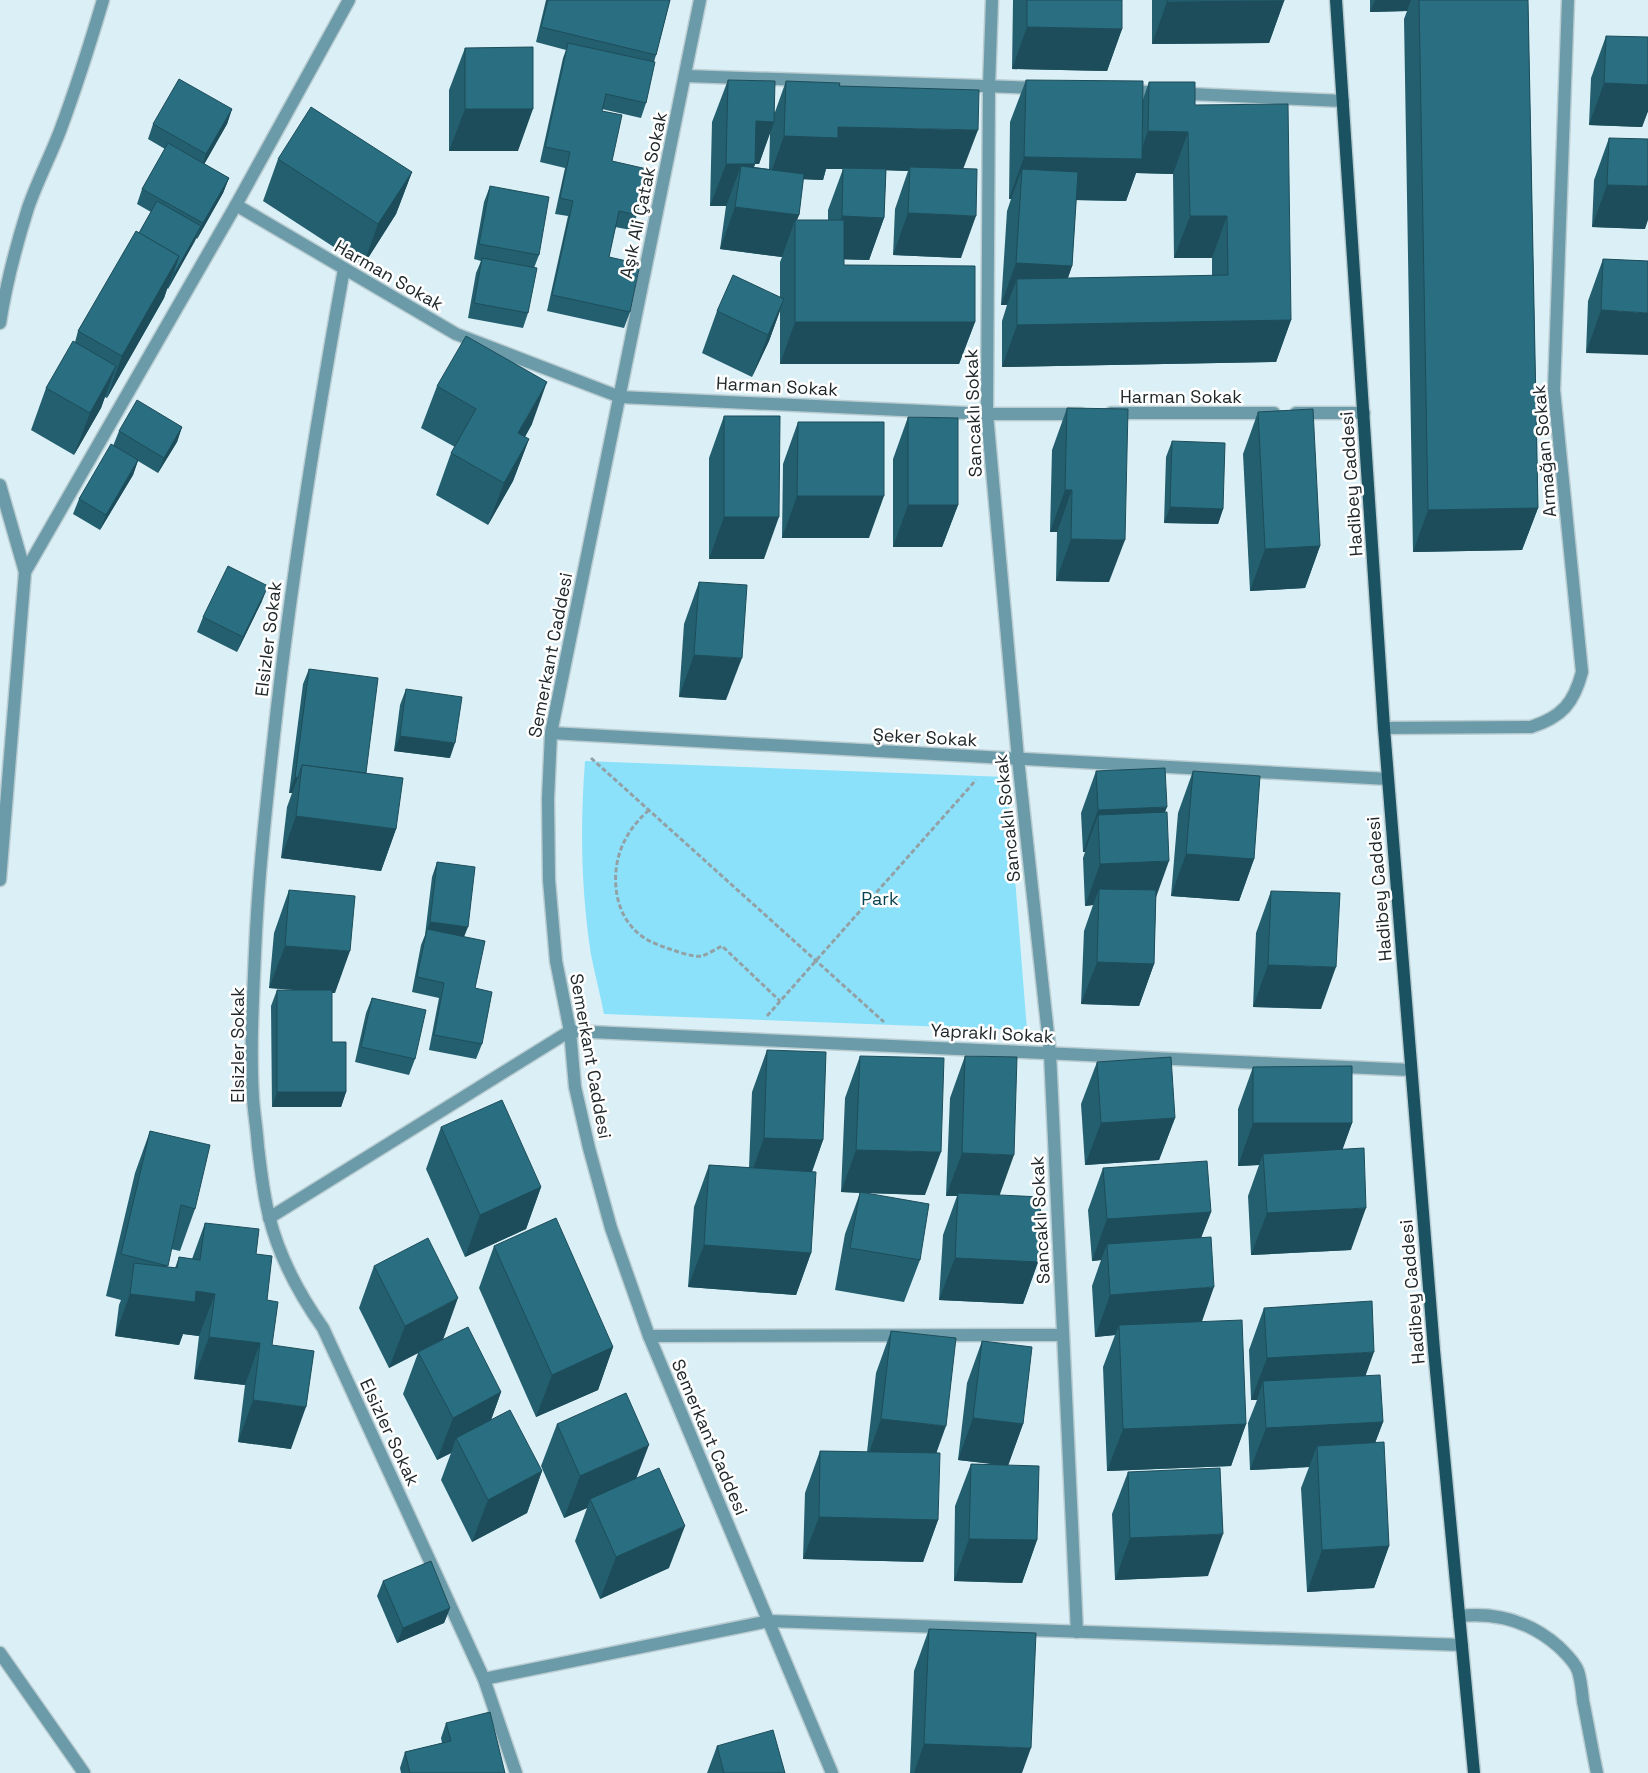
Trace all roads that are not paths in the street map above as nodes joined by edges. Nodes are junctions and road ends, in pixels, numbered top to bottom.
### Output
1 (103, 0) edge
2 (349, 0) edge
3 (700, 0) edge
4 (992, 0) edge
5 (1336, 0) edge
6 (1568, 0) edge
7 (686, 76) junction
8 (989, 86) junction
9 (1048, 88) edge
10 (1117, 91) edge
11 (1343, 101) junction
12 (236, 205) junction
13 (344, 269) junction
14 (0, 323) edge
15 (620, 396) junction
16 (1364, 413) junction
17 (987, 414) junction
18 (0, 485) edge
19 (25, 572) junction
20 (1384, 728) junction
21 (551, 733) junction
22 (1018, 759) junction
23 (1388, 779) junction
24 (0, 880) edge
25 (570, 1031) junction
26 (1050, 1053) junction
27 (1411, 1070) junction
28 (269, 1218) junction
29 (1063, 1335) junction
30 (649, 1336) junction
31 (1459, 1616) junction
32 (769, 1621) junction
33 (1077, 1632) junction
34 (1462, 1644) junction
35 (0, 1653) edge
36 (484, 1679) junction
37 (84, 1773) edge
38 (516, 1773) edge
39 (832, 1773) edge
40 (1474, 1773) edge
41 (1597, 1773) edge

1 - 14 street
2 - 12 street
3 - 7 street, Aşık Ali Çatak Sokak
4 - 8 street, Sancaklı Sokak
5 - 11 main road, Hadibey Caddesi
6 - 20 street, Armağan Sokak
7 - 8 street
7 - 15 street, Aşık Ali Çatak Sokak
8 - 9 street
8 - 17 street, Sancaklı Sokak
10 - 11 street
11 - 16 main road, Hadibey Caddesi
12 - 13 street, Harman Sokak
12 - 19 street
13 - 15 street, Harman Sokak
13 - 28 street, Elsizler Sokak
15 - 17 street, Harman Sokak
15 - 21 street, Semerkant Caddesi
16 - 17 street, Harman Sokak
16 - 20 main road, Hadibey Caddesi
17 - 22 street, Sancaklı Sokak
18 - 19 street
19 - 24 street
20 - 23 main road, Hadibey Caddesi
21 - 22 street, Şeker Sokak
21 - 25 street, Semerkant Caddesi
22 - 23 street, Şeker Sokak
22 - 26 street, Sancaklı Sokak
23 - 27 main road, Hadibey Caddesi
25 - 26 street, Yapraklı Sokak
25 - 28 street
25 - 30 street, Semerkant Caddesi
26 - 27 street, Yapraklı Sokak
26 - 29 street, Sancaklı Sokak
27 - 31 main road, Hadibey Caddesi
28 - 36 street, Elsizler Sokak
29 - 30 street
29 - 33 street, Sancaklı Sokak
30 - 32 street, Semerkant Caddesi
31 - 34 main road, Hadibey Caddesi
31 - 41 street
32 - 33 street
32 - 36 street
32 - 39 street, Semerkant Caddesi
33 - 34 street
34 - 40 main road, Hadibey Caddesi
35 - 37 street
36 - 38 street, Elsizler Sokak

